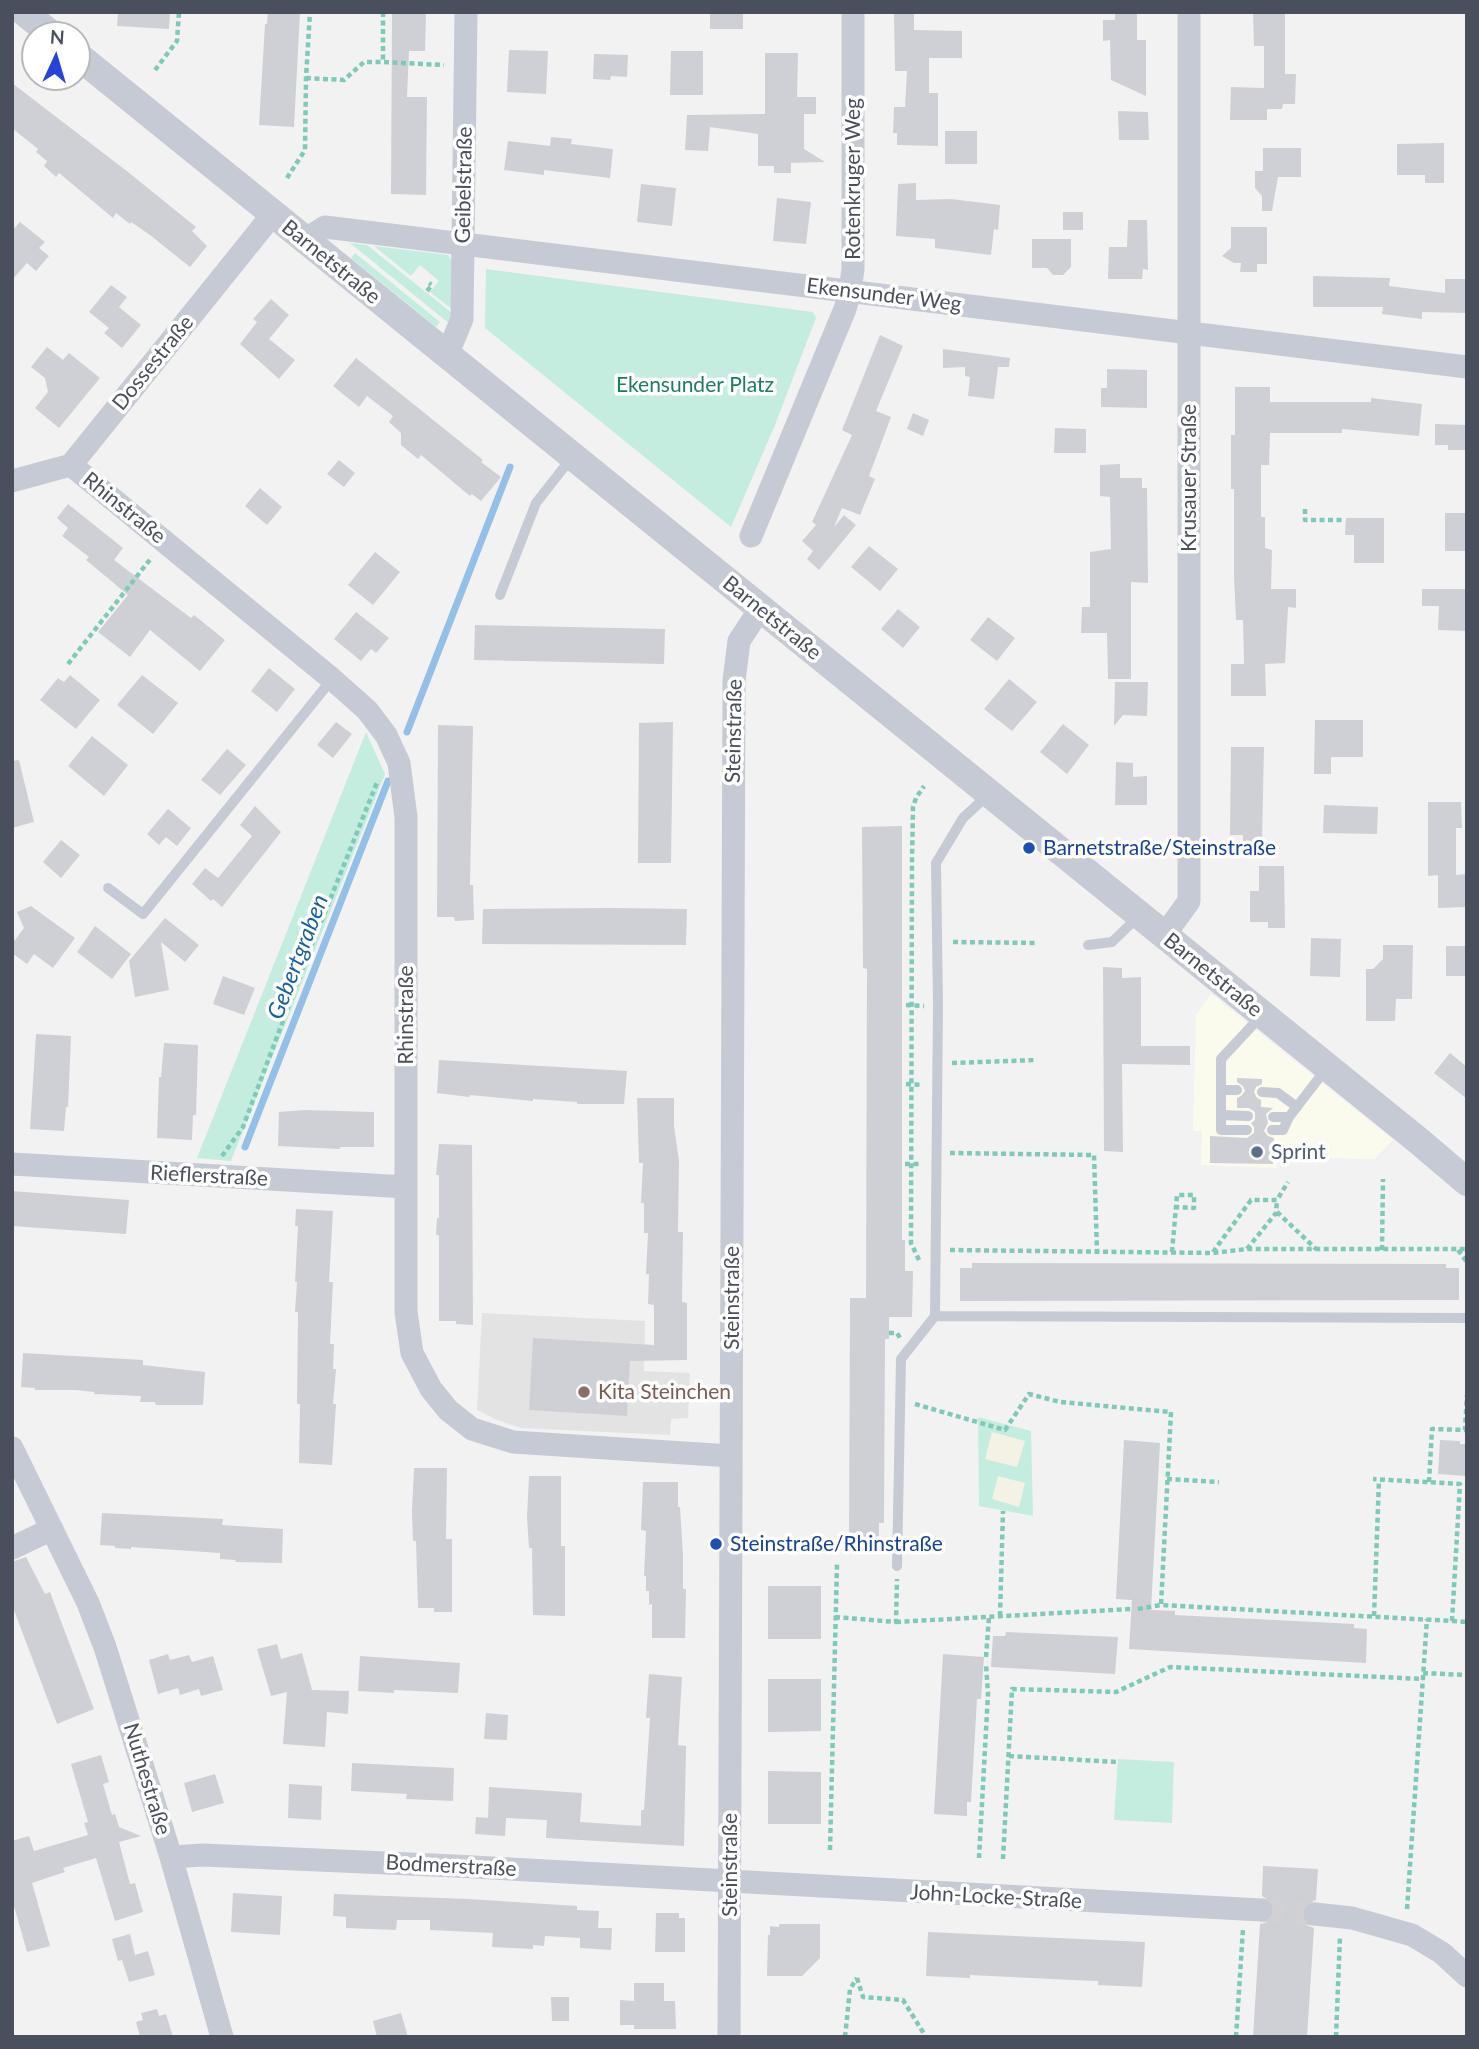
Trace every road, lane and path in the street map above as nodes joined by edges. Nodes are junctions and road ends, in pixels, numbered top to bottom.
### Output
1 (179, 12) edge
2 (310, 12) edge
3 (383, 12) edge
4 (466, 12) edge
5 (853, 12) edge
6 (1189, 12) edge
7 (383, 62) junction
8 (449, 65) dead end
9 (91, 66) edge
10 (155, 70) dead end
11 (306, 78) junction
12 (287, 178) dead end
13 (273, 214) junction
14 (305, 240) junction
15 (463, 244) junction
16 (429, 283) dead end
17 (427, 291) dead end
18 (850, 291) junction
19 (1189, 332) junction
20 (447, 355) junction
21 (1467, 366) edge
22 (572, 457) junction
23 (71, 465) junction
24 (12, 481) edge
25 (1305, 509) dead end
26 (1342, 520) dead end
27 (751, 536) dead end
28 (156, 552) dead end
29 (500, 594) dead end
30 (760, 609) junction
31 (68, 664) dead end
32 (332, 679) junction
33 (379, 777) dead end
34 (924, 786) dead end
35 (989, 794) junction
36 (108, 888) dead end
37 (1139, 916) junction
38 (1164, 936) junction
39 (938, 942) junction
40 (1037, 943) dead end
41 (1088, 945) dead end
42 (1262, 1014) junction
43 (1037, 1060) dead end
44 (938, 1063) junction
45 (1327, 1068) junction
46 (1222, 1090) junction
47 (1237, 1090) dead end
48 (1262, 1092) dead end
49 (1297, 1107) junction
50 (1221, 1115) junction
51 (1248, 1116) dead end
52 (1273, 1117) dead end
53 (1290, 1117) junction
54 (1247, 1130) dead end
55 (1272, 1130) dead end
56 (937, 1153) junction
57 (217, 1162) dead end
58 (12, 1164) edge
59 (1383, 1179) dead end
60 (1288, 1182) dead end
61 (1467, 1182) edge
62 (406, 1187) junction
63 (1277, 1200) junction
64 (1177, 1207) junction
65 (1276, 1211) junction
66 (1467, 1249) edge
67 (936, 1250) junction
68 (1247, 1250) junction
69 (1316, 1250) junction
70 (1382, 1250) junction
71 (1458, 1250) junction
72 (1097, 1251) junction
73 (1172, 1252) junction
74 (1213, 1252) junction
75 (1467, 1262) edge
76 (921, 1266) dead end
77 (935, 1316) junction
78 (1467, 1318) edge
79 (905, 1327) dead end
80 (897, 1333) dead end
81 (1467, 1395) edge
82 (900, 1400) junction
83 (12, 1448) edge
84 (731, 1456) junction
85 (1167, 1479) junction
86 (1219, 1482) dead end
87 (1429, 1482) junction
88 (1003, 1511) dead end
89 (52, 1529) junction
90 (12, 1548) edge
91 (837, 1564) dead end
92 (897, 1566) joint
93 (1161, 1605) junction
94 (989, 1616) junction
95 (1000, 1616) junction
96 (1374, 1616) junction
97 (835, 1617) junction
98 (1427, 1619) junction
99 (1452, 1621) junction
100 (896, 1622) junction
101 (1467, 1622) edge
102 (1467, 1675) edge
103 (1423, 1676) junction
104 (1009, 1756) junction
105 (1118, 1762) dead end
106 (830, 1850) dead end
107 (171, 1857) junction
108 (979, 1858) dead end
109 (1003, 1859) dead end
110 (730, 1882) junction
111 (1407, 1909) dead end
112 (1261, 1910) tunnel mouth
113 (1315, 1914) tunnel mouth
114 (1243, 1928) dead end
115 (1340, 1934) dead end
116 (1467, 1976) edge
117 (222, 2037) edge
118 (729, 2037) edge
119 (845, 2037) edge
120 (926, 2037) edge
121 (1236, 2037) edge
122 (1336, 2037) edge

1 - 10 path
2 - 11 path
3 - 7 path
4 - 15 street, Geibelstraße
5 - 18 street, Rotenkruger Weg
6 - 19 street, Krusauer Straße
7 - 8 path
7 - 11 path
9 - 13 street, Barnetstraße
11 - 12 path
13 - 14 street, Barnetstraße
13 - 23 street, Dossestraße
14 - 15 street, Ekensunder Weg
14 - 20 street, Barnetstraße
15 - 18 street, Ekensunder Weg
15 - 20 street, Geibelstraße
16 - 17 path
18 - 19 street, Ekensunder Weg
18 - 27 street, Rotenkruger Weg
19 - 21 street, Ekensunder Weg
19 - 38 street, Krusauer Straße
20 - 22 street, Barnetstraße
22 - 29 lane
22 - 30 street, Barnetstraße
23 - 24 street
23 - 32 street, Rhinstraße
25 - 26 path
28 - 31 path
30 - 35 street, Barnetstraße
30 - 84 street, Steinstraße
32 - 36 lane
32 - 62 street, Rhinstraße
33 - 57 path
34 - 76 path
35 - 37 street, Barnetstraße
35 - 39 lane
37 - 38 street, Barnetstraße
37 - 41 lane
38 - 42 street, Barnetstraße
39 - 40 path
39 - 44 lane
42 - 45 street, Barnetstraße
42 - 46 lane
43 - 44 path
44 - 56 lane
45 - 49 lane
45 - 61 street, Barnetstraße
46 - 47 lane
46 - 50 lane
48 - 49 lane
49 - 53 lane
50 - 51 lane
50 - 54 lane
52 - 53 lane
53 - 55 lane
56 - 67 lane
56 - 72 path
58 - 62 street, Rieflerstraße
59 - 70 path
60 - 63 path
62 - 84 street, Rhinstraße
63 - 65 path
63 - 74 path
64 - 64 path
64 - 73 path
65 - 68 path
65 - 69 path
66 - 71 path
67 - 72 path
67 - 77 lane
68 - 69 path
68 - 74 path
69 - 70 path
70 - 71 path
71 - 75 path
72 - 73 path
73 - 74 path
77 - 78 lane
77 - 82 lane
79 - 80 path
81 - 87 path
82 - 85 path
82 - 92 lane
83 - 89 street, Nuthestraße
84 - 110 street, Steinstraße
85 - 86 path
85 - 93 path
87 - 96 path
87 - 99 path
88 - 95 path
89 - 90 street
89 - 107 street, Nuthestraße
91 - 97 path
92 - 100 path
93 - 95 path
93 - 96 path
94 - 95 path
94 - 100 path
94 - 108 path
96 - 98 path
97 - 100 path
97 - 106 path
98 - 99 path
98 - 103 path
99 - 101 path
102 - 103 path
103 - 104 path
103 - 111 path
104 - 105 path
104 - 109 path
107 - 110 street, Bodmerstraße
107 - 117 street, Nuthestraße
110 - 112 street, John-Locke-Straße
110 - 118 street, Steinstraße
113 - 116 street
114 - 121 path
115 - 122 path
119 - 120 path

